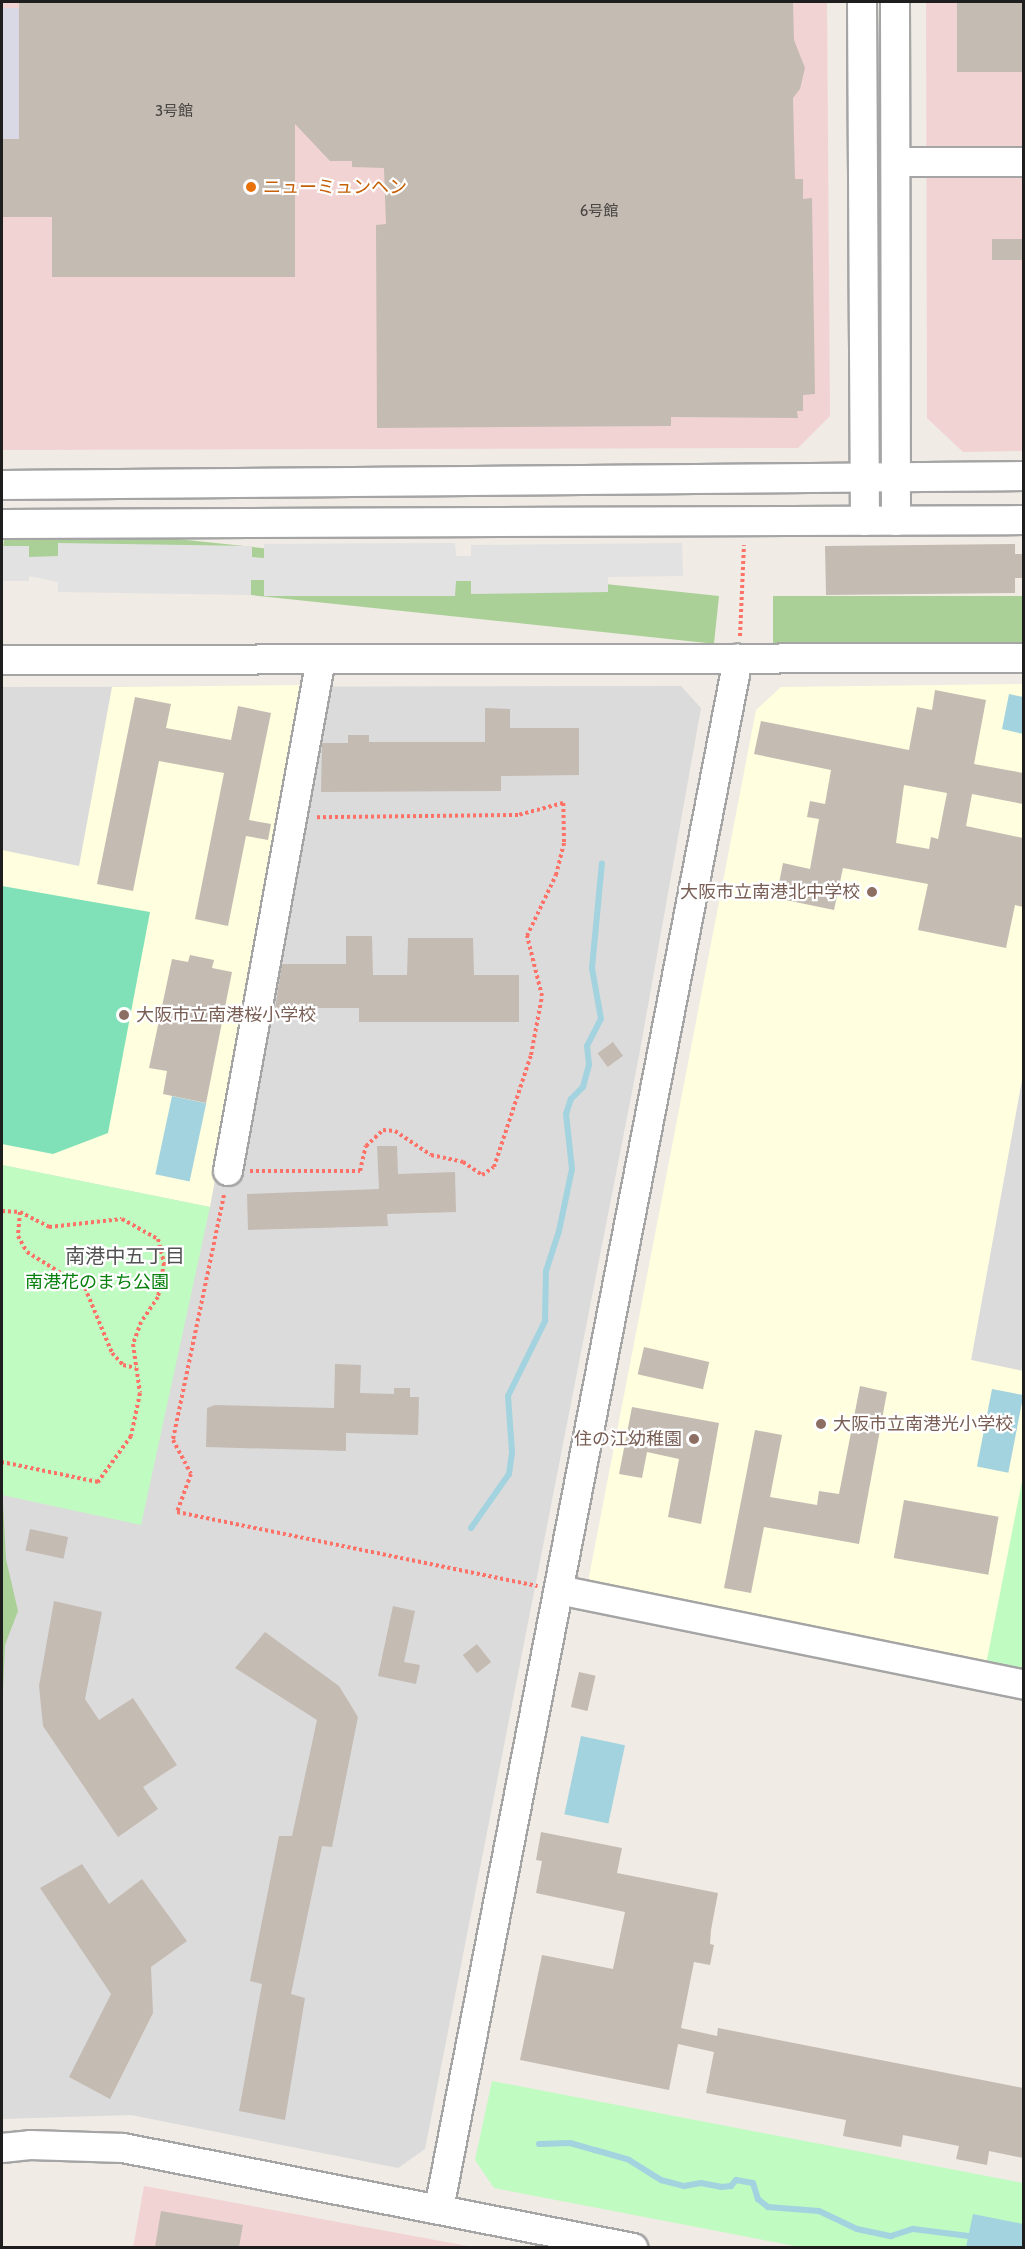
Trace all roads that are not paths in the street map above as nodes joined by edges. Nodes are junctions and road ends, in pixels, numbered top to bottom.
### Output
1 (862, 2) edge
2 (895, 2) edge
3 (897, 162) junction
4 (1023, 162) edge
5 (897, 476) junction
6 (1023, 476) edge
7 (864, 477) junction
8 (2, 485) edge
9 (1023, 520) edge
10 (865, 521) junction
11 (896, 521) junction
12 (2, 524) edge
13 (1023, 658) edge
14 (321, 659) junction
15 (738, 659) junction
16 (2, 660) edge
17 (228, 1171) road end
18 (559, 1590) junction
19 (1023, 1685) edge
20 (2, 2148) edge
21 (440, 2209) junction
22 (633, 2247) edge

1 - 7 street
2 - 3 street
3 - 4 street
3 - 5 street
5 - 6 street
5 - 7 street
5 - 11 street
7 - 8 street
7 - 10 street
9 - 11 street
10 - 11 street
10 - 12 street
13 - 15 street
14 - 15 street
14 - 16 street
14 - 17 street
15 - 18 street
18 - 19 street
18 - 21 street
20 - 21 street
21 - 22 street

